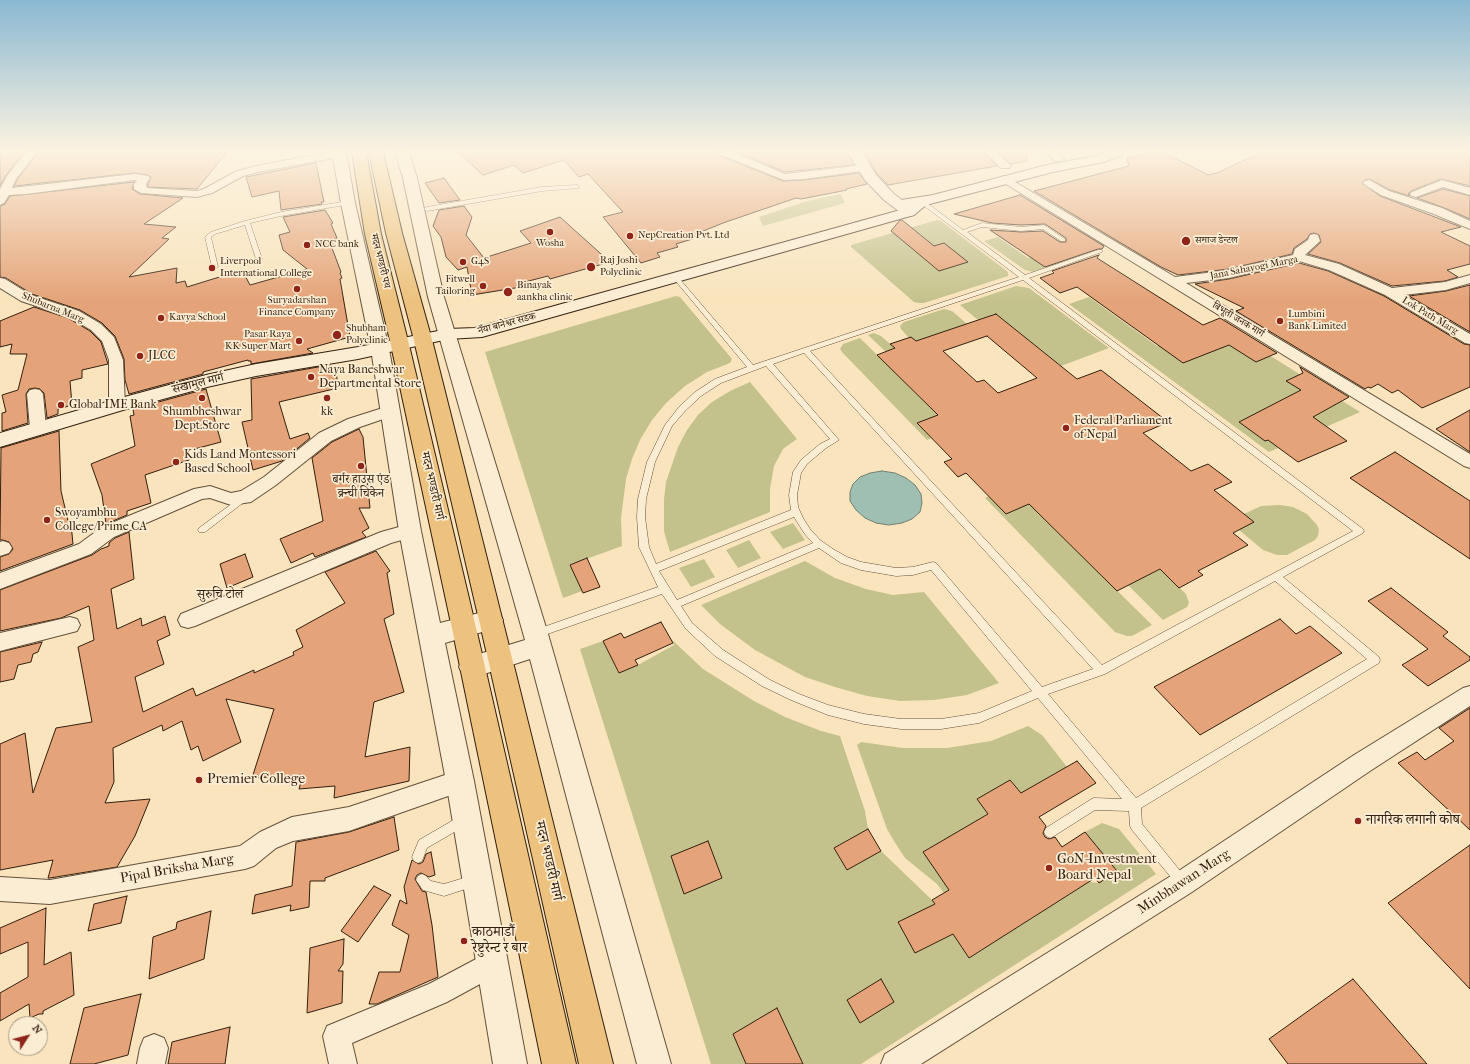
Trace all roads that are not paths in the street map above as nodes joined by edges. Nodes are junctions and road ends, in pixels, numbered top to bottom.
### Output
1 (362, 202) edge
2 (388, 202) edge
3 (415, 202) edge
4 (469, 202) edge
5 (901, 202) edge
6 (919, 202) edge
7 (1050, 202) edge
8 (1409, 202) edge
9 (348, 203) joint
10 (909, 205) junction
11 (427, 209) dead end
12 (247, 222) junction
13 (1470, 225) edge
14 (962, 232) junction
15 (1314, 238) dead end
16 (1062, 240) dead end
17 (1100, 251) dead end
18 (1299, 257) junction
19 (259, 259) dead end
20 (215, 267) dead end
21 (676, 278) junction
22 (1024, 278) junction
23 (1470, 279) edge
24 (1174, 281) junction
25 (0, 282) edge
26 (1390, 292) junction
27 (448, 334) junction
28 (1470, 340) edge
29 (401, 344) junction
30 (805, 350) junction
31 (768, 362) junction
32 (752, 368) junction
33 (35, 394) dead end
34 (117, 405) junction
35 (389, 411) junction
36 (38, 428) junction
37 (0, 440) edge
38 (1470, 462) edge
39 (245, 497) junction
40 (796, 512) junction
41 (202, 530) dead end
42 (410, 531) junction
43 (820, 544) junction
44 (654, 569) junction
45 (1275, 576) junction
46 (0, 581) edge
47 (664, 589) junction
48 (674, 605) junction
49 (188, 620) dead end
50 (490, 620) junction
51 (70, 625) dead end
52 (464, 628) junction
53 (431, 636) junction
54 (538, 640) junction
55 (0, 642) edge
56 (500, 658) junction
57 (472, 667) junction
58 (1101, 671) junction
59 (1040, 692) junction
60 (1470, 695) edge
61 (460, 781) junction
62 (1135, 805) junction
63 (467, 819) junction
64 (1050, 832) dead end
65 (418, 857) dead end
66 (422, 880) dead end
67 (478, 880) junction
68 (1183, 883) junction
69 (0, 889) edge
70 (493, 964) junction
71 (343, 1064) edge
72 (510, 1064) edge
73 (559, 1064) edge
74 (596, 1064) edge
75 (654, 1064) edge
76 (895, 1064) edge

1 - 29 highway, मदन भण्डारी पथ
2 - 29 highway, मदन भण्डारी पथ
3 - 27 street
4 - 11 lane
5 - 10 street
6 - 10 street
7 - 24 street, बिभूती जनक मार्ग
8 - 13 street
9 - 12 lane
9 - 29 street
10 - 14 lane
10 - 21 street, नँया बानेश्वर सडक
10 - 27 street, नँया बानेश्वर सडक
12 - 19 lane
12 - 20 lane
14 - 16 lane
14 - 22 lane
15 - 18 street
17 - 22 lane
18 - 24 street, Jana Sahayogi Marga
18 - 26 street, Jana Sahayogi Marga
21 - 27 street, नँया बानेश्वर सडक
21 - 32 lane
22 - 30 lane
22 - 45 lane
23 - 26 street
24 - 38 street, बिभूती जनक मार्ग
25 - 34 street, Shubarna Marg
26 - 28 street, Lok Path Marg
27 - 29 street, संखामुल मार्ग
27 - 54 street
29 - 34 street, संखामुल मार्ग
29 - 35 street
29 - 50 highway, मदन भण्डारी मार्ग
29 - 52 highway, मदन भण्डारी मार्ग
30 - 31 lane
30 - 58 lane
31 - 32 lane
31 - 40 lane
32 - 44 lane
33 - 36 street
34 - 36 street, संखामुल मार्ग
35 - 39 street
35 - 42 street
36 - 37 street, संखामुल मार्ग
39 - 41 lane
39 - 46 street
40 - 43 lane
40 - 44 lane
42 - 49 street
42 - 53 street
43 - 48 lane
43 - 59 lane
44 - 47 lane
45 - 58 lane
45 - 62 lane
47 - 48 lane
47 - 54 lane
48 - 59 lane
50 - 52 street
50 - 56 highway, मदन भण्डारी मार्ग
51 - 55 street
52 - 53 street
52 - 57 highway, मदन भण्डारी मार्ग
53 - 61 street
54 - 56 street
54 - 75 street
56 - 57 street
56 - 74 highway, मदन भण्डारी मार्ग
57 - 73 highway, मदन भण्डारी मार्ग
58 - 59 lane
59 - 62 lane
60 - 68 street, Minbhawan Marg
61 - 63 street
61 - 69 street, Pipal Briksha Marg
62 - 64 lane
62 - 68 lane
63 - 65 lane
63 - 67 street
66 - 67 lane
67 - 70 street
68 - 76 street, Minbhawan Marg
70 - 71 street
70 - 72 street

